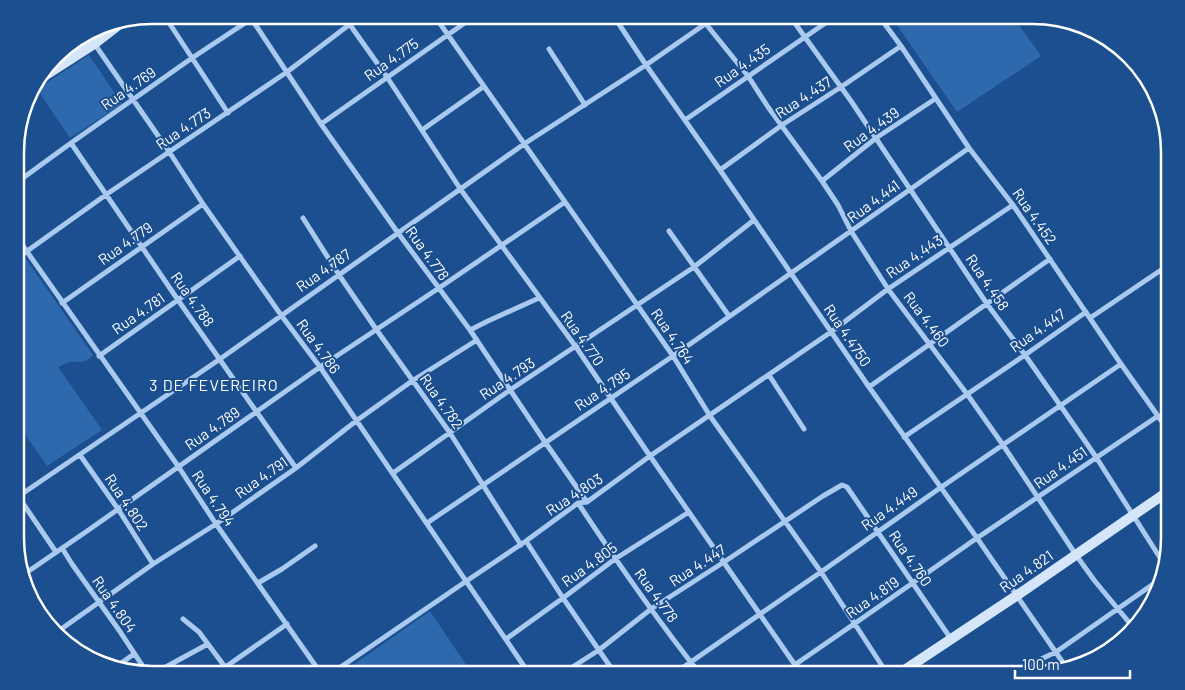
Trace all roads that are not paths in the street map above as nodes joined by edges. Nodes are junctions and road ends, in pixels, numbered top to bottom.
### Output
1 (170, 24) edge
2 (240, 24) edge
3 (255, 24) edge
4 (349, 24) joint
5 (440, 24) edge
6 (463, 24) edge
7 (620, 24) edge
8 (706, 24) joint
9 (796, 24) edge
10 (824, 24) edge
11 (885, 24) edge
12 (111, 31) edge
13 (447, 35) junction
14 (805, 36) junction
15 (91, 40) edge
16 (94, 44) junction
17 (901, 46) junction
18 (549, 49) dead end
19 (192, 58) junction
20 (646, 65) junction
21 (56, 68) edge
22 (287, 72) junction
23 (748, 76) junction
24 (387, 77) junction
25 (484, 87) junction
26 (841, 87) junction
27 (936, 99) junction
28 (134, 100) junction
29 (585, 105) junction
30 (228, 113) junction
31 (685, 120) junction
32 (322, 124) junction
33 (782, 125) junction
34 (422, 130) junction
35 (876, 138) junction
36 (71, 143) junction
37 (524, 144) junction
38 (969, 148) junction
39 (170, 152) junction
40 (720, 170) junction
41 (24, 178) edge
42 (822, 181) junction
43 (910, 189) junction
44 (461, 190) junction
45 (107, 194) junction
46 (565, 202) junction
47 (203, 204) junction
48 (1013, 205) junction
49 (303, 218) dead end
50 (754, 220) junction
51 (669, 231) dead end
52 (851, 232) junction
53 (398, 233) junction
54 (501, 246) junction
55 (142, 247) junction
56 (950, 247) junction
57 (24, 249) edge
58 (26, 252) junction
59 (240, 256) junction
60 (1050, 259) junction
61 (694, 267) junction
62 (1161, 270) edge
63 (339, 274) junction
64 (791, 274) junction
65 (439, 288) junction
66 (888, 289) junction
67 (539, 298) junction
68 (178, 300) junction
69 (62, 303) junction
70 (987, 304) junction
71 (638, 306) junction
72 (1086, 312) junction
73 (281, 315) junction
74 (729, 316) junction
75 (1090, 318) junction
76 (376, 329) junction
77 (470, 330) junction
78 (831, 332) junction
79 (477, 340) junction
80 (930, 344) junction
81 (576, 347) junction
82 (1025, 355) junction
83 (99, 356) junction
84 (672, 356) junction
85 (220, 359) junction
86 (1121, 364) junction
87 (320, 367) junction
88 (769, 375) junction
89 (412, 381) junction
90 (869, 387) junction
91 (510, 390) junction
92 (967, 394) junction
93 (610, 398) junction
94 (1060, 405) junction
95 (258, 412) junction
96 (140, 413) junction
97 (710, 416) junction
98 (1158, 416) junction
99 (1161, 420) edge
100 (356, 421) junction
101 (804, 429) dead end
102 (450, 433) junction
103 (904, 437) junction
104 (545, 442) junction
105 (1003, 445) junction
106 (80, 454) junction
107 (650, 456) junction
108 (1096, 457) junction
109 (178, 466) junction
110 (296, 468) junction
111 (393, 473) junction
112 (483, 485) junction
113 (940, 488) junction
114 (24, 491) edge
115 (850, 492) joint
116 (1161, 496) edge
117 (1038, 498) junction
118 (587, 502) junction
119 (578, 503) junction
120 (24, 506) edge
121 (118, 509) junction
122 (689, 512) junction
123 (1132, 515) junction
124 (784, 521) junction
125 (216, 524) junction
126 (427, 524) junction
127 (878, 531) junction
128 (977, 538) junction
129 (526, 541) junction
130 (521, 545) junction
131 (315, 546) dead end
132 (62, 548) junction
133 (56, 552) junction
134 (1076, 554) junction
135 (1160, 557) edge
136 (615, 559) junction
137 (724, 562) junction
138 (154, 564) junction
139 (28, 570) edge
140 (821, 572) junction
141 (465, 582) junction
142 (258, 583) junction
143 (913, 583) junction
144 (1151, 586) edge
145 (1016, 596) junction
146 (563, 598) junction
147 (99, 602) junction
148 (651, 609) junction
149 (1118, 610) junction
150 (760, 614) junction
151 (183, 619) dead end
152 (1129, 623) edge
153 (288, 624) junction
154 (854, 624) junction
155 (62, 628) edge
156 (506, 639) junction
157 (950, 639) junction
158 (208, 644) junction
159 (598, 650) junction
160 (1056, 652) junction
161 (134, 654) junction
162 (691, 662) junction
163 (122, 663) edge
164 (1063, 663) edge
165 (796, 664) junction
166 (143, 665) edge
167 (165, 666) edge
168 (225, 666) edge
169 (227, 666) edge
170 (316, 666) edge
171 (342, 666) edge
172 (524, 666) edge
173 (574, 666) edge
174 (610, 666) edge
175 (685, 666) edge
176 (694, 666) edge
177 (793, 666) edge
178 (882, 666) edge
179 (910, 666) edge
180 (1031, 666) edge

1 - 19 street
2 - 19 street, Rua 4.769
3 - 22 street, Rua 4.778
4 - 22 street, Rua 4.773
4 - 24 street, Rua 4.770
5 - 13 street, Rua 4.764
6 - 13 street, Rua 4.775
7 - 20 street, Rua 4.4750
8 - 20 street, Rua 4.787
8 - 23 street, Rua 4.460
9 - 14 street, Rua 4.458
10 - 14 street, Rua 4.435
11 - 17 street, Rua 4.452
12 - 16 street
13 - 24 street, Rua 4.775
13 - 25 street, Rua 4.764
14 - 23 street, Rua 4.435
14 - 26 street, Rua 4.458
15 - 16 street, Rua 4.786
16 - 21 street
16 - 28 street, Rua 4.786
17 - 26 street, Rua 4.437
17 - 27 street, Rua 4.452
18 - 29 street
19 - 28 street, Rua 4.769
19 - 30 street
20 - 29 street, Rua 4.787
20 - 31 street, Rua 4.4750
22 - 30 street, Rua 4.773
22 - 32 street, Rua 4.778
23 - 31 street, Rua 4.435
23 - 33 street, Rua 4.460
24 - 32 street, Rua 4.775
24 - 34 street, Rua 4.770
25 - 34 street
25 - 37 street, Rua 4.764
26 - 33 street, Rua 4.437
26 - 35 street, Rua 4.458
27 - 35 street, Rua 4.439
27 - 38 street, Rua 4.452
28 - 36 street, Rua 4.769
28 - 39 street, Rua 4.786
29 - 37 street, Rua 4.787
30 - 39 street, Rua 4.773
31 - 40 street, Rua 4.4750
32 - 53 street, Rua 4.778
33 - 40 street, Rua 4.437
33 - 42 street, Rua 4.460
34 - 44 street, Rua 4.770
35 - 42 street, Rua 4.439
35 - 43 street, Rua 4.458
36 - 41 street, Rua 4.769
36 - 45 street, Rua 4.788
37 - 44 street, Rua 4.787
37 - 46 street, Rua 4.764
38 - 43 street, Rua 4.441
38 - 48 street, Rua 4.452
39 - 45 street, Rua 4.773
39 - 47 street, Rua 4.786
40 - 50 street, Rua 4.4750
42 - 52 street, Rua 4.460
43 - 52 street, Rua 4.441
43 - 56 street, Rua 4.458
44 - 53 street, Rua 4.787
44 - 54 street, Rua 4.770
45 - 55 street, Rua 4.788
45 - 58 street, Rua 4.773
46 - 54 street, Rua 4.789
46 - 71 street, Rua 4.764
47 - 55 street, Rua 4.779
47 - 59 street, Rua 4.786
48 - 56 street, Rua 4.443
48 - 60 street, Rua 4.452
49 - 63 street, Rua 4.782
50 - 61 street, Rua 4.793
50 - 64 street, Rua 4.4750
51 - 61 street
52 - 64 street, Rua 4.441
52 - 66 street, Rua 4.460
53 - 63 street, Rua 4.787
53 - 65 street, Rua 4.778
54 - 65 street, Rua 4.789
54 - 67 street, Rua 4.770
55 - 68 street, Rua 4.788
55 - 69 street, Rua 4.779
56 - 66 street, Rua 4.443
56 - 70 street, Rua 4.458
57 - 58 street, Rua 4.794
58 - 69 street, Rua 4.794
59 - 68 street, Rua 4.781
59 - 73 street, Rua 4.786
60 - 70 street
60 - 72 street, Rua 4.452
61 - 71 street, Rua 4.793
61 - 74 street
62 - 75 street
63 - 73 street, Rua 4.787
63 - 76 street, Rua 4.782
64 - 74 street, Rua 4.795
64 - 78 street, Rua 4.4750
65 - 76 street, Rua 4.789
65 - 77 street, Rua 4.778
66 - 78 street, Rua 4.443
66 - 80 street, Rua 4.460
67 - 77 street
67 - 81 street, Rua 4.770
68 - 83 street, Rua 4.781
68 - 85 street, Rua 4.788
69 - 83 street, Rua 4.794
70 - 80 street
70 - 82 street, Rua 4.458
71 - 81 street, Rua 4.793
71 - 84 street, Rua 4.764
72 - 75 street, Rua 4.452
72 - 82 street, Rua 4.447
73 - 85 street, Rua 4.787
73 - 87 street, Rua 4.786
74 - 84 street, Rua 4.795
75 - 86 street, Rua 4.452
76 - 87 street, Rua 4.789
76 - 89 street, Rua 4.782
77 - 79 street, Rua 4.778
78 - 88 street, Rua 4.803
78 - 90 street, Rua 4.4750
79 - 89 street, Rua 4.791
79 - 91 street, Rua 4.778
80 - 90 street
80 - 92 street, Rua 4.460
81 - 91 street, Rua 4.793
81 - 93 street, Rua 4.770
82 - 92 street, Rua 4.447
82 - 94 street, Rua 4.458
83 - 96 street, Rua 4.794
84 - 93 street, Rua 4.795
84 - 97 street, Rua 4.764
85 - 95 street, Rua 4.788
85 - 96 street, Rua 4.787
86 - 94 street, Rua 4.449
86 - 98 street, Rua 4.452
87 - 95 street, Rua 4.789
87 - 100 street, Rua 4.786
88 - 97 street, Rua 4.803
88 - 101 street
89 - 100 street, Rua 4.791
89 - 102 street, Rua 4.782
90 - 103 street, Rua 4.4750
91 - 102 street, Rua 4.793
91 - 104 street, Rua 4.778
92 - 103 street, Rua 4.447
92 - 105 street, Rua 4.460
93 - 104 street, Rua 4.795
93 - 107 street, Rua 4.770
94 - 105 street, Rua 4.449
94 - 108 street, Rua 4.458
95 - 109 street, Rua 4.789
95 - 110 street, Rua 4.788
96 - 106 street, Rua 4.787
96 - 109 street, Rua 4.794
97 - 107 street, Rua 4.803
97 - 124 street, Rua 4.764
98 - 99 street, Rua 4.452
98 - 108 street, Rua 4.451
100 - 110 street, Rua 4.791
100 - 111 street, Rua 4.786
102 - 111 street, Rua 4.793
102 - 112 street, Rua 4.782
103 - 113 street, Rua 4.4750
104 - 112 street, Rua 4.795
104 - 118 street, Rua 4.778
105 - 113 street, Rua 4.449
105 - 117 street, Rua 4.460
106 - 114 street, Rua 4.787
106 - 121 street, Rua 4.802
107 - 118 street, Rua 4.803
107 - 122 street, Rua 4.770
108 - 117 street, Rua 4.451
108 - 123 street, Rua 4.458
109 - 121 street, Rua 4.789
109 - 125 street, Rua 4.794
110 - 125 street, Rua 4.791
111 - 126 street, Rua 4.786
112 - 126 street, Rua 4.795
112 - 130 street, Rua 4.782
113 - 127 street, Rua 4.449
113 - 128 street, Rua 4.4750
115 - 124 street, Rua 4.447
115 - 127 street, Rua 4.760
116 - 123 street, Rua 4.821
117 - 128 street, Rua 4.451
117 - 134 street, Rua 4.460
118 - 119 street, Rua 4.803
119 - 129 street, Rua 4.803
119 - 136 street, Rua 4.778
120 - 133 street
121 - 132 street, Rua 4.789
121 - 138 street, Rua 4.802
122 - 136 street, Rua 4.805
122 - 137 street, Rua 4.770
123 - 134 street, Rua 4.821
123 - 135 street, Rua 4.458
124 - 137 street, Rua 4.447
124 - 140 street, Rua 4.764
125 - 138 street, Rua 4.791
125 - 142 street, Rua 4.794
126 - 141 street, Rua 4.786
127 - 140 street, Rua 4.449
127 - 143 street, Rua 4.760
128 - 143 street, Rua 4.819
128 - 145 street, Rua 4.4750
129 - 130 street, Rua 4.803
129 - 146 street
130 - 141 street, Rua 4.803
131 - 142 street
132 - 133 street, Rua 4.789
132 - 147 street, Rua 4.804
133 - 139 street, Rua 4.789
134 - 145 street, Rua 4.821
134 - 149 street, Rua 4.460
136 - 146 street, Rua 4.805
136 - 148 street, Rua 4.778
137 - 148 street, Rua 4.447
137 - 150 street, Rua 4.770
138 - 147 street, Rua 4.791
140 - 150 street, Rua 4.449
140 - 154 street, Rua 4.764
141 - 156 street, Rua 4.786
141 - 171 street, Rua 4.803
142 - 153 street, Rua 4.794
143 - 154 street, Rua 4.819
143 - 157 street, Rua 4.760
144 - 149 street
145 - 157 street, Rua 4.821
145 - 160 street, Rua 4.4750
146 - 156 street, Rua 4.805
146 - 159 street
147 - 155 street, Rua 4.791
147 - 161 street, Rua 4.804
148 - 159 street, Rua 4.447
148 - 162 street, Rua 4.778
149 - 152 street, Rua 4.460
149 - 160 street
150 - 162 street, Rua 4.449
150 - 165 street, Rua 4.770
151 - 158 street
153 - 169 street
153 - 170 street, Rua 4.794
154 - 165 street, Rua 4.819
154 - 178 street, Rua 4.764
156 - 172 street, Rua 4.786
157 - 179 street, Rua 4.821
158 - 167 street
158 - 168 street
159 - 173 street, Rua 4.447
159 - 174 street
160 - 164 street, Rua 4.4750
160 - 180 street
161 - 163 street
161 - 166 street, Rua 4.804
162 - 175 street, Rua 4.449
162 - 176 street, Rua 4.778
165 - 177 street, Rua 4.819

